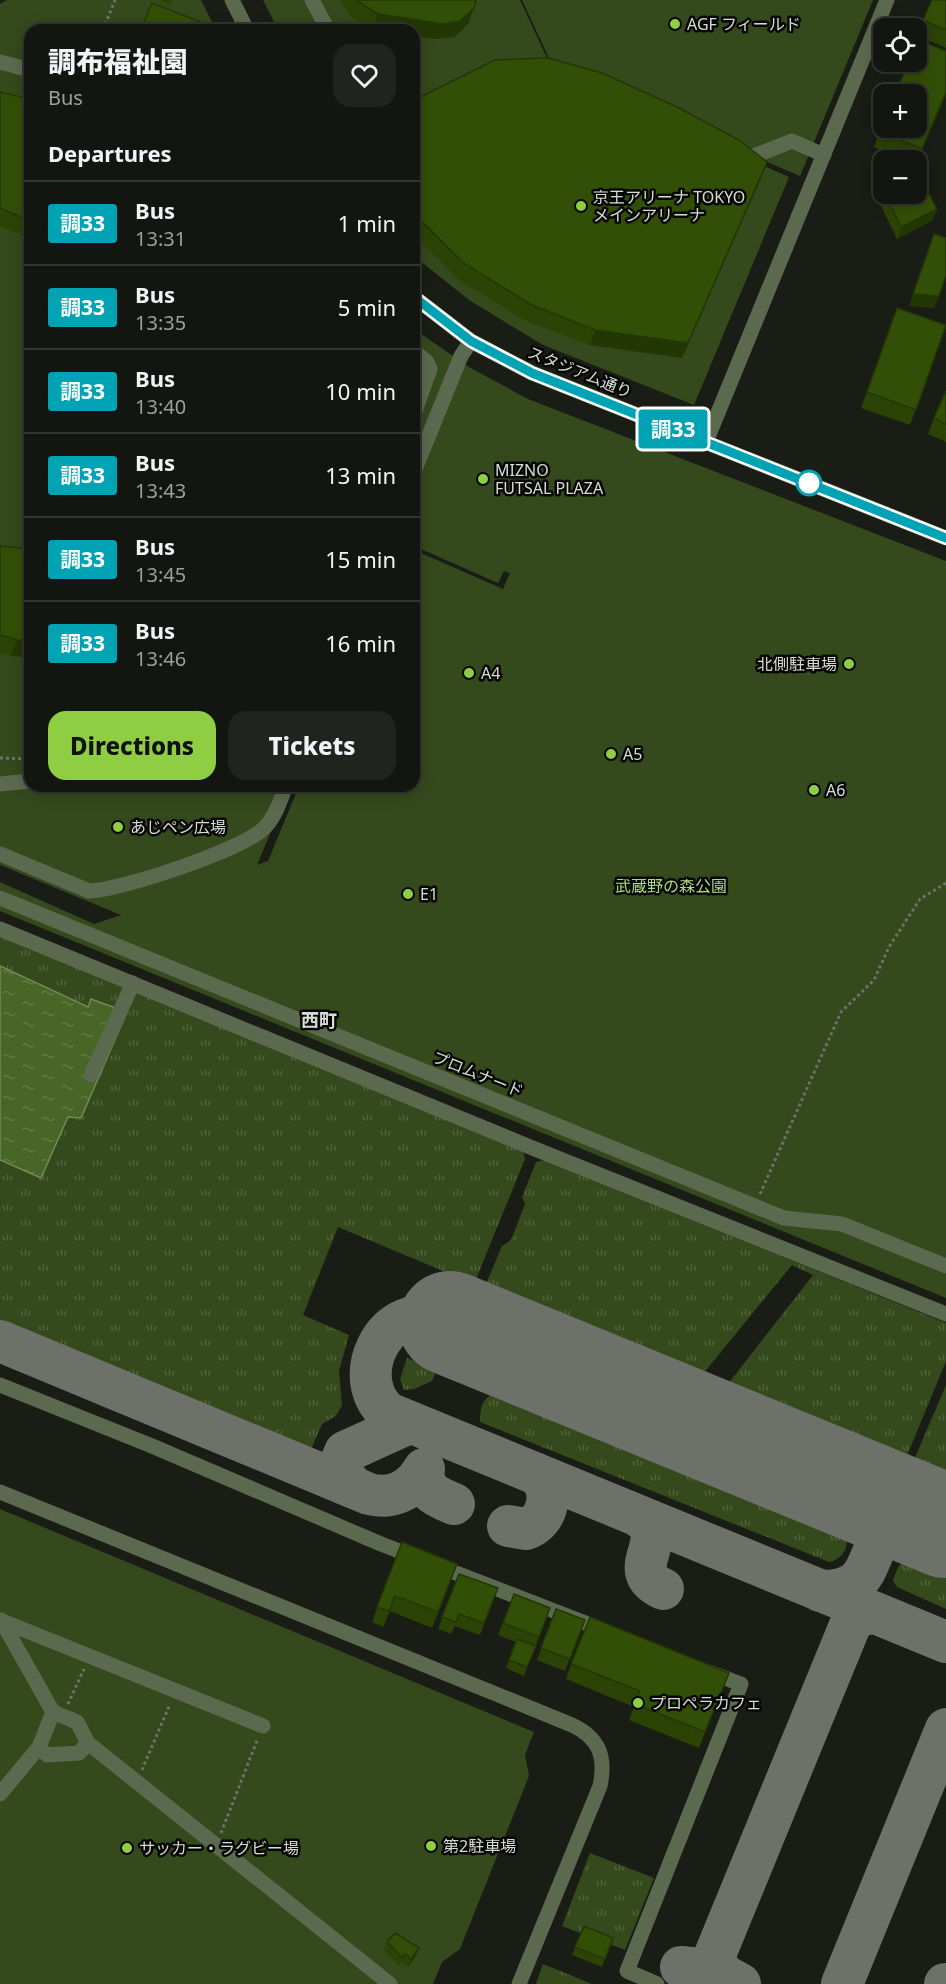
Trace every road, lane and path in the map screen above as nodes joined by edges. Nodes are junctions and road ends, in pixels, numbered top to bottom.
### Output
1 (116, 0) edge
2 (232, 0) edge
3 (312, 0) edge
4 (887, 0) edge
5 (106, 24) edge
6 (244, 24) edge
7 (325, 24) edge
8 (0, 62) edge
9 (24, 68) edge
10 (824, 154) junction
11 (754, 156) edge
12 (420, 302) edge
13 (471, 341) junction
14 (420, 356) edge
15 (420, 397) edge
16 (706, 442) junction
17 (420, 457) edge
18 (946, 537) edge
19 (0, 758) edge
20 (24, 759) edge
21 (24, 782) edge
22 (0, 784) edge
23 (283, 792) edge
24 (0, 854) edge
25 (946, 882) edge
26 (0, 898) edge
27 (0, 929) edge
28 (133, 983) junction
29 (91, 1075) dead end
30 (754, 1206) junction
31 (946, 1266) edge
32 (946, 1314) edge
33 (0, 1385) edge
34 (0, 1492) edge
35 (1, 1621) edge
36 (618, 1635) edge
37 (90, 1657) junction
38 (690, 1664) edge
39 (176, 1691) junction
40 (58, 1714) junction
41 (263, 1726) joint
42 (88, 1743) junction
43 (39, 1747) junction
44 (137, 1783) junction
45 (0, 1794) edge
46 (216, 1846) junction
47 (390, 1984) edge
48 (519, 1984) edge
49 (657, 1984) edge

1 - 5 path
2 - 6 street
3 - 7 street
4 - 10 street
8 - 9 street
10 - 11 street
10 - 16 street
12 - 13 street, スタジアム通り
13 - 16 street, スタジアム通り
13 - 17 street
14 - 15 street
16 - 18 street, スタジアム通り
19 - 20 path
21 - 22 street
23 - 24 street
25 - 30 path
26 - 30 street, プロムナード
27 - 28 street
28 - 29 street
28 - 32 street
30 - 31 street, プロムナード
33 - 36 street
34 - 48 street
35 - 37 street
35 - 40 street
37 - 39 street
37 - 40 path
38 - 49 street
39 - 41 street
39 - 44 path
40 - 42 street
40 - 43 street
41 - 46 path
42 - 43 street
42 - 44 street
43 - 45 street
44 - 46 street
46 - 47 street

